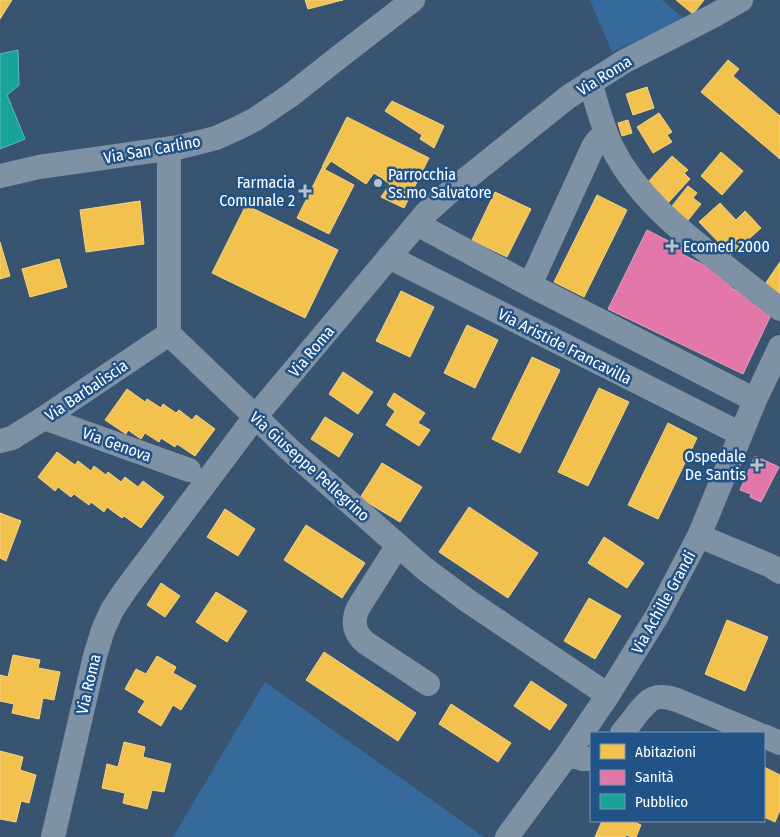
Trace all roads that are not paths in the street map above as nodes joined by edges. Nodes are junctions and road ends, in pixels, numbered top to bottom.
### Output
1 (413, 0) edge
2 (742, 0) edge
3 (590, 82) junction
4 (605, 133) junction
5 (169, 149) junction
6 (0, 176) edge
7 (417, 224) junction
8 (389, 257) junction
9 (530, 285) junction
10 (780, 309) edge
11 (169, 334) junction
12 (780, 347) edge
13 (755, 400) junction
14 (255, 417) junction
15 (44, 418) junction
16 (741, 434) junction
17 (0, 441) edge
18 (190, 470) dead end
19 (699, 536) junction
20 (398, 546) junction
21 (780, 572) edge
22 (428, 684) dead end
23 (608, 695) junction
24 (623, 732) edge
25 (754, 732) edge
26 (765, 736) edge
27 (780, 743) edge
28 (568, 754) junction
29 (590, 759) edge
30 (53, 837) edge
31 (507, 837) edge

1 - 5 street, Via San Carlino
2 - 3 street, Via Roma
3 - 4 street
3 - 7 street, Via Roma
4 - 9 street
4 - 10 street
5 - 6 street, Via San Carlino
5 - 11 street
7 - 8 street, Via Roma
7 - 9 street
8 - 14 street, Via Roma
8 - 16 street, Via Aristide Francavilla
9 - 13 street
11 - 14 street, Via Giuseppe Pellegrino
11 - 15 street, Via Barbaliscia
12 - 13 street, Via Achille Grandi
13 - 16 street, Via Achille Grandi
14 - 20 street, Via Giuseppe Pellegrino
14 - 30 street, Via Roma
15 - 17 street, Via Barbaliscia
15 - 18 street, Via Genova
16 - 19 street, Via Achille Grandi
19 - 21 street
19 - 23 street, Via Achille Grandi
20 - 22 street
20 - 23 street, Via Giuseppe Pellegrino
23 - 28 street, Via Achille Grandi
24 - 25 street
26 - 27 street
28 - 29 street
28 - 31 street, Via Achille Grandi

